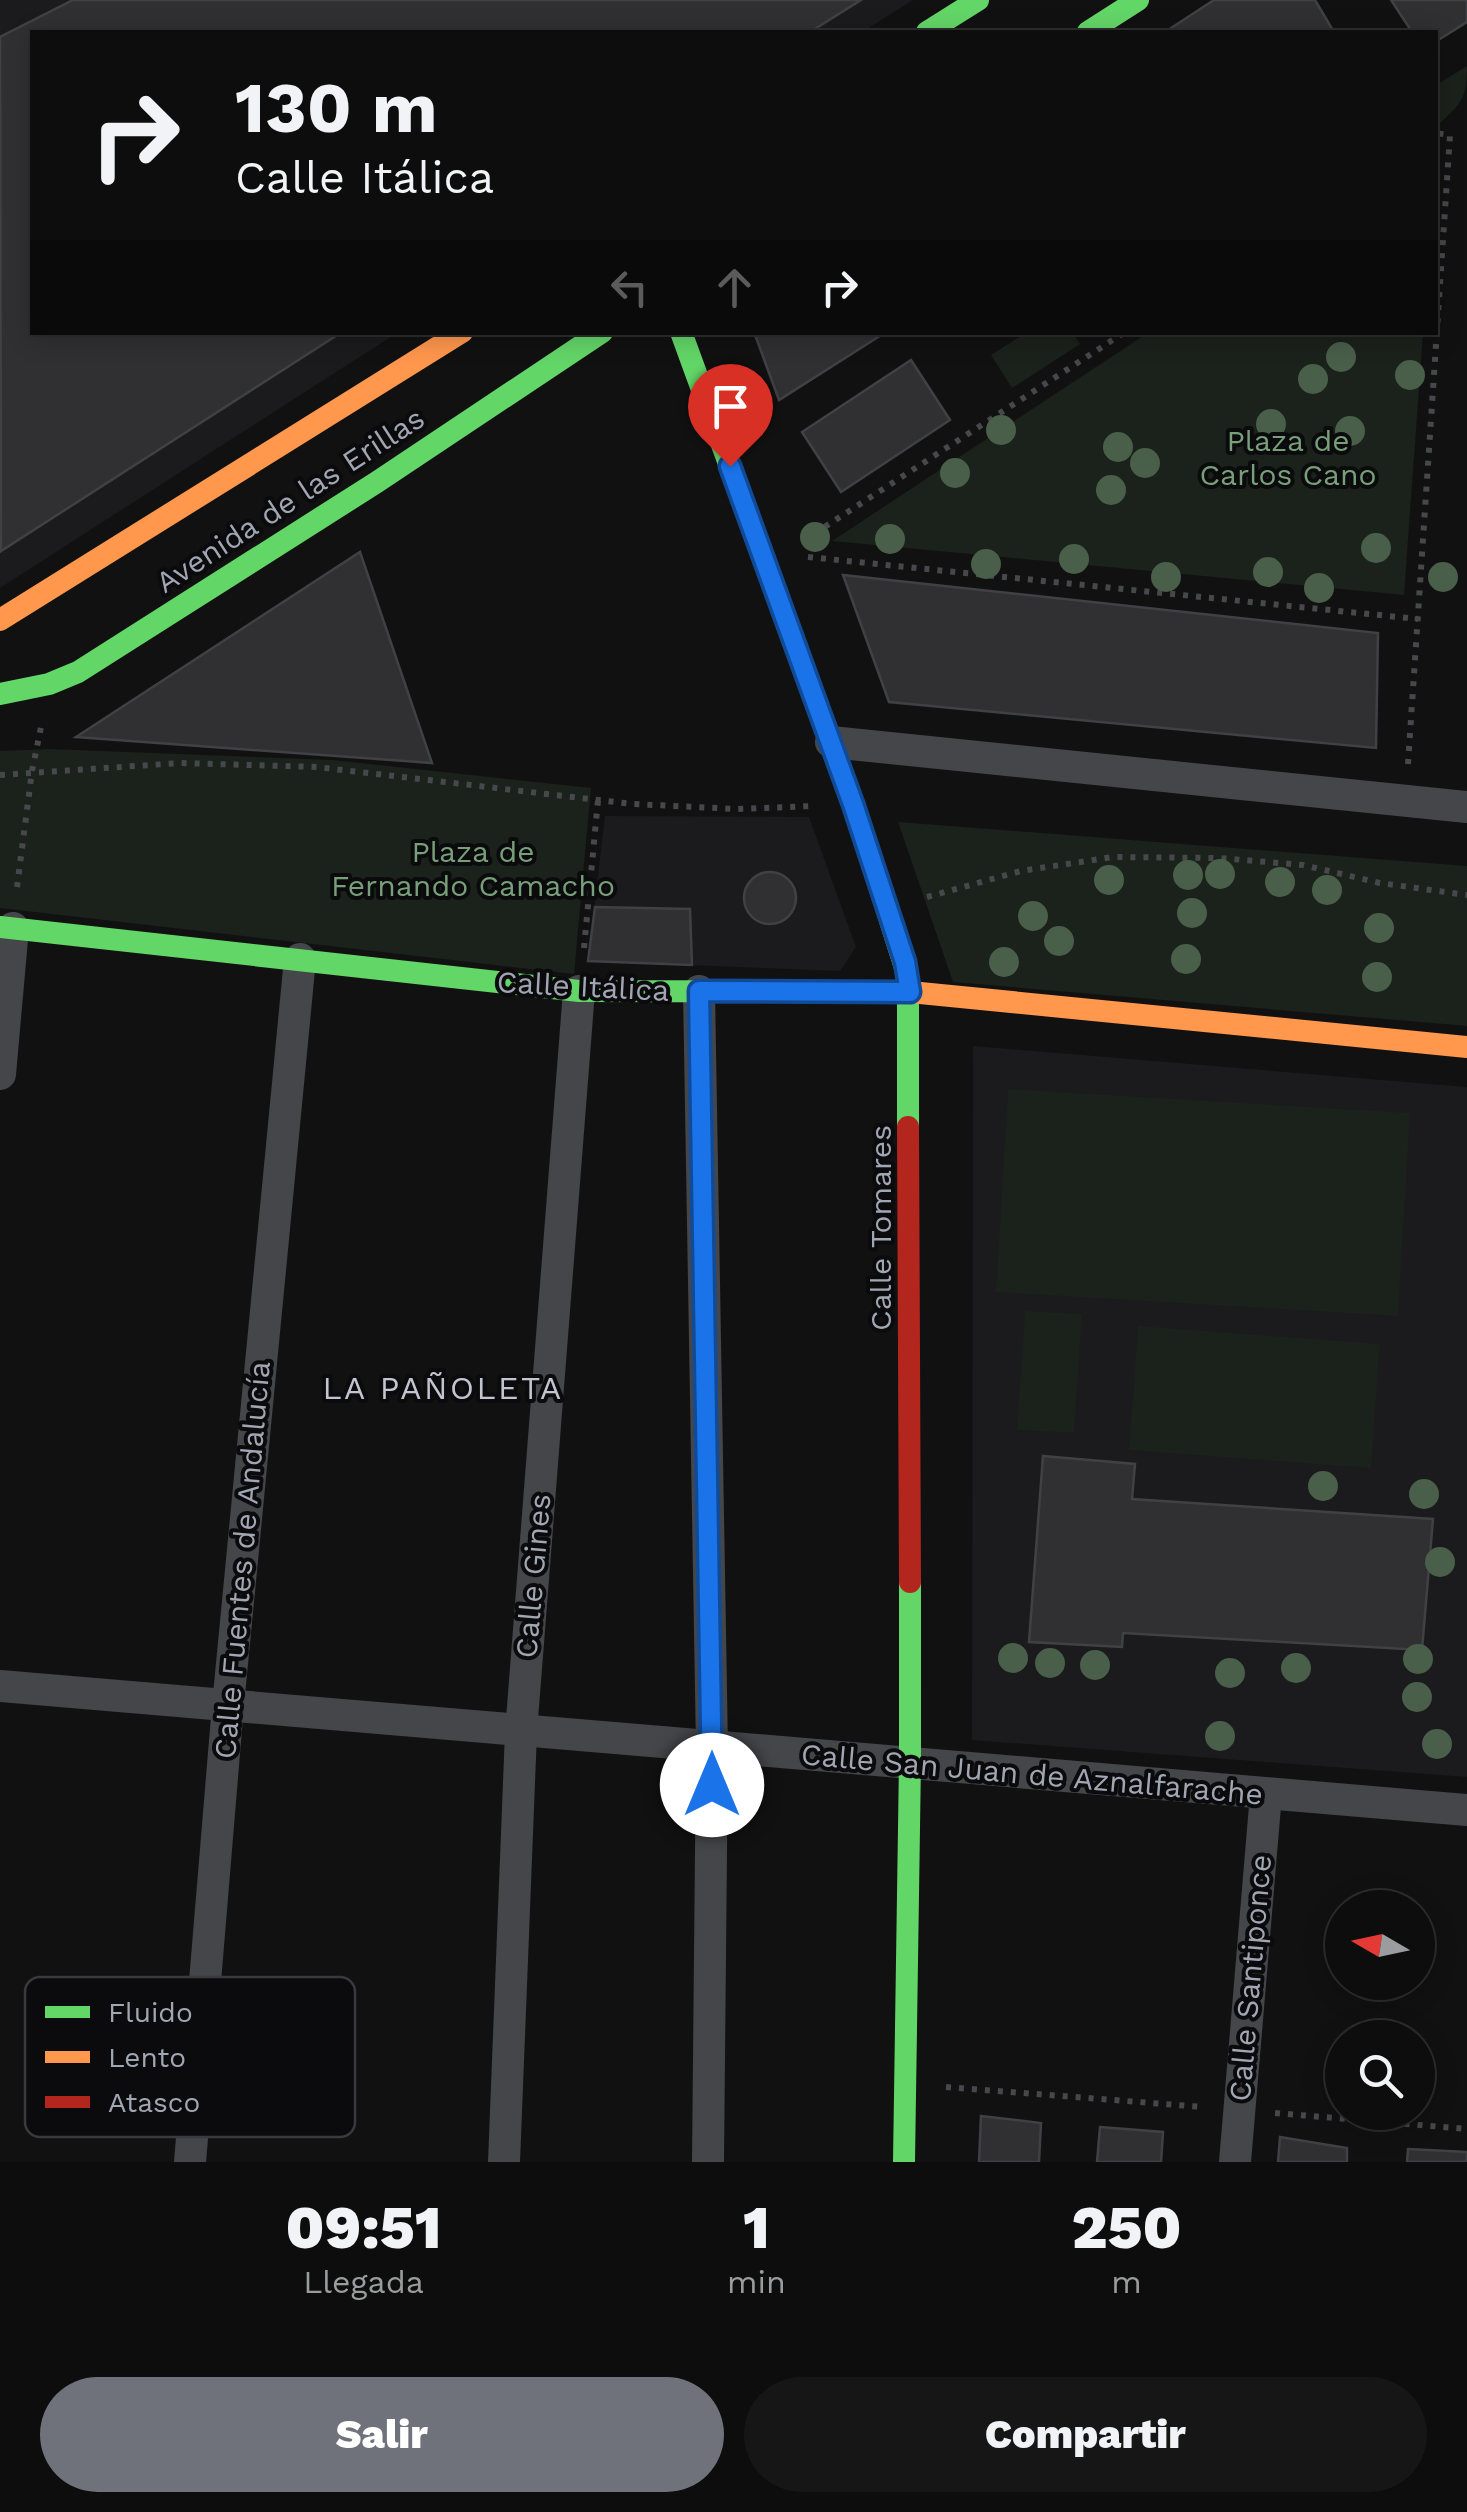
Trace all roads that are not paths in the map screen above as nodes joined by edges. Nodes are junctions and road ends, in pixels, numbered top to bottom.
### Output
1 (978, 0) edge
2 (1138, 0) edge
3 (931, 30) edge
4 (1091, 30) edge
5 (457, 335) edge
6 (598, 335) edge
7 (682, 335) edge
8 (0, 620) edge
9 (0, 694) edge
10 (830, 742) junction
11 (1467, 807) edge
12 (6, 927) edge
13 (300, 959) junction
14 (579, 991) junction
15 (699, 991) junction
16 (910, 992) junction
17 (1467, 1047) edge
18 (0, 1074) edge
19 (0, 1686) edge
20 (228, 1706) junction
21 (521, 1732) junction
22 (712, 1748) junction
23 (910, 1762) junction
24 (1266, 1794) junction
25 (1467, 1810) edge
26 (205, 1977) edge
27 (192, 2137) edge
28 (190, 2162) edge
29 (504, 2162) edge
30 (708, 2162) edge
31 (904, 2162) edge
32 (1235, 2162) edge

1 - 3 street
2 - 4 street
5 - 8 street, Avenida de las Erillas
6 - 9 street, Avenida de las Erillas
7 - 10 street, Calle Tomares
10 - 11 street
10 - 16 street, Calle Tomares
12 - 13 street, Calle Itálica
12 - 18 street
13 - 14 street, Calle Itálica
13 - 20 street, Calle Fuentes de Andalucía
14 - 15 street, Calle Itálica
14 - 21 street, Calle Gines
15 - 16 street, Calle Itálica
15 - 22 street
16 - 17 street, Calle Itálica
16 - 23 street, Calle Tomares
19 - 20 street, Calle San Juan de Aznalfarache
20 - 21 street, Calle San Juan de Aznalfarache
20 - 26 street, Calle Fuentes de Andalucía
21 - 22 street, Calle San Juan de Aznalfarache
21 - 29 street, Calle Gines
22 - 23 street, Calle San Juan de Aznalfarache
22 - 30 street
23 - 24 street, Calle San Juan de Aznalfarache
23 - 31 street, Calle Tomares
24 - 25 street, Calle San Juan de Aznalfarache
24 - 32 street, Calle Santiponce
27 - 28 street, Calle Fuentes de Andalucía

